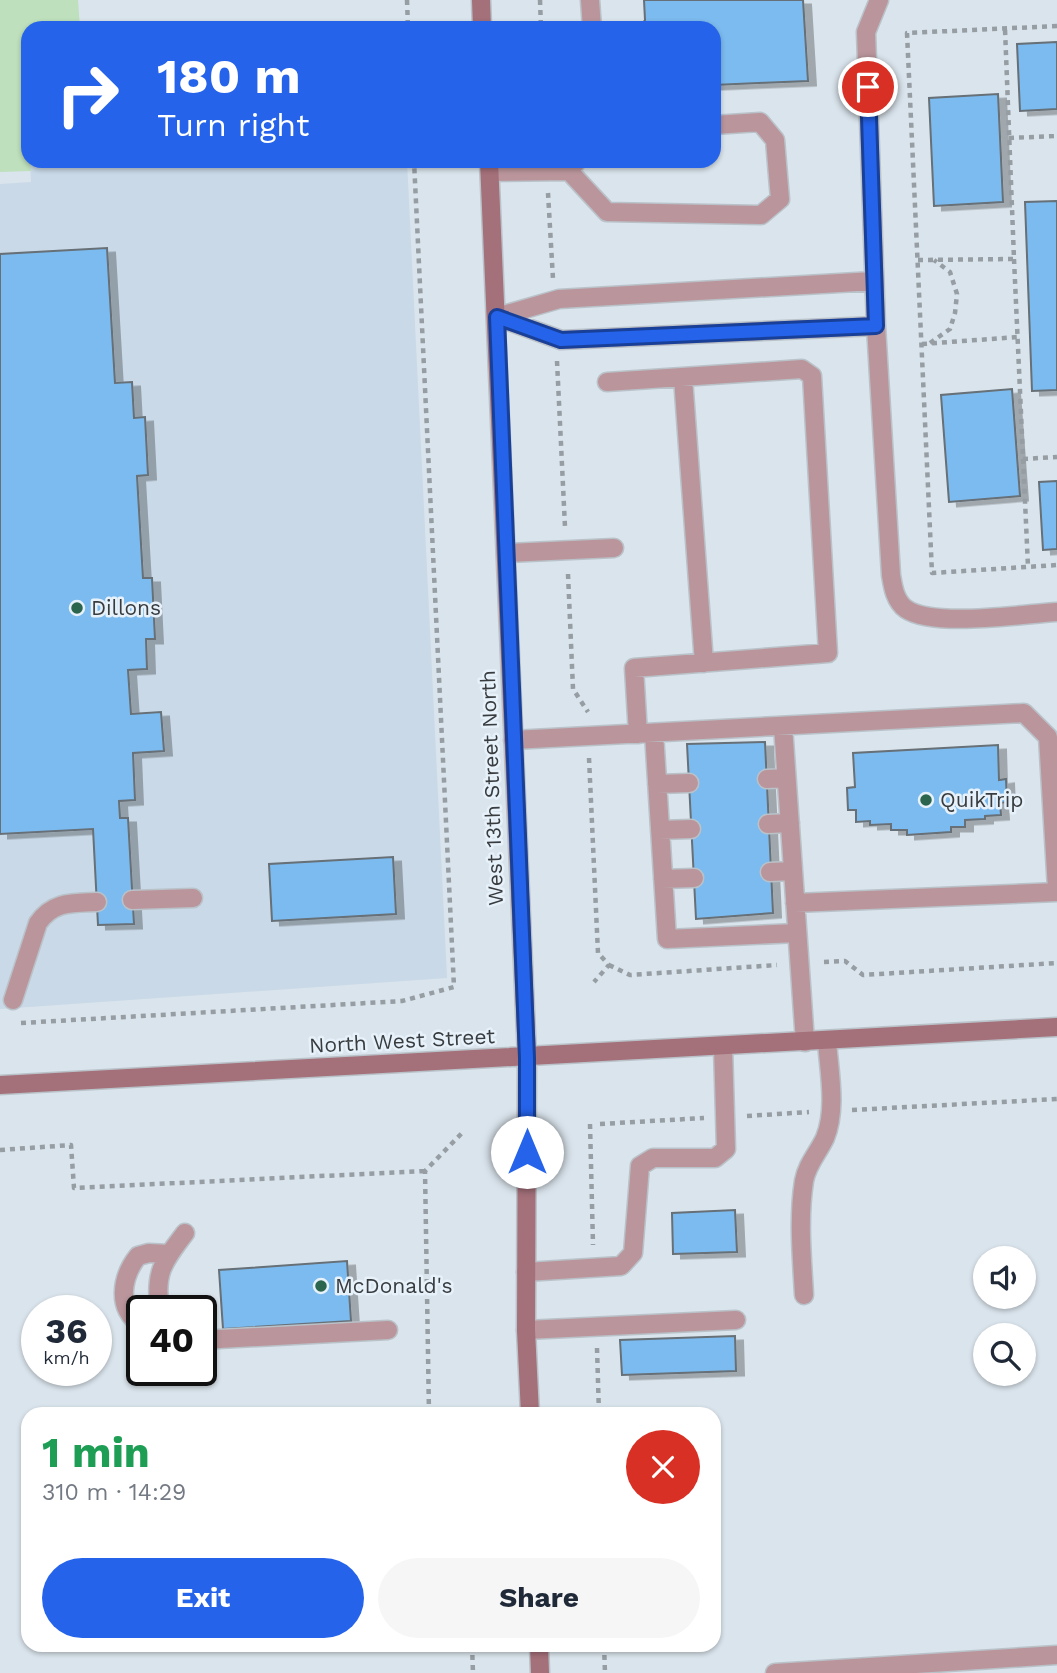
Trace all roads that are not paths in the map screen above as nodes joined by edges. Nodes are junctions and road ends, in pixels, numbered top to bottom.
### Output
1 (481, 0) edge
2 (590, 0) edge
3 (879, 0) edge
4 (482, 21) edge
5 (592, 21) edge
6 (721, 125) edge
7 (489, 168) edge
8 (574, 168) edge
9 (874, 281) junction
10 (497, 317) junction
11 (876, 326) junction
12 (683, 379) junction
13 (607, 382) dead end
14 (614, 548) dead end
15 (506, 553) junction
16 (1057, 612) edge
17 (704, 663) junction
18 (783, 726) junction
19 (646, 734) junction
20 (513, 740) junction
21 (786, 778) junction
22 (766, 779) dead end
23 (689, 783) dead end
24 (657, 784) junction
25 (790, 823) junction
26 (768, 824) dead end
27 (691, 829) dead end
28 (660, 830) junction
29 (793, 871) junction
30 (771, 872) dead end
31 (694, 878) dead end
32 (663, 879) junction
33 (1057, 890) edge
34 (193, 898) dead end
35 (132, 900) dead end
36 (97, 902) dead end
37 (795, 903) junction
38 (797, 933) junction
39 (13, 1000) dead end
40 (1057, 1027) edge
41 (827, 1041) junction
42 (805, 1042) junction
43 (723, 1047) junction
44 (527, 1058) junction
45 (0, 1085) edge
46 (185, 1233) dead end
47 (169, 1254) junction
48 (526, 1272) junction
49 (160, 1295) edge
50 (804, 1295) dead end
51 (126, 1304) edge
52 (736, 1320) dead end
53 (526, 1330) junction
54 (388, 1331) dead end
55 (217, 1339) edge
56 (530, 1407) edge
57 (539, 1652) edge
58 (1057, 1655) edge
59 (540, 1673) edge
60 (775, 1673) edge

1 - 4 street
2 - 5 lane
3 - 9 lane
6 - 8 lane
7 - 10 street, West 13th Street North
9 - 10 lane
9 - 11 lane
10 - 11 lane
10 - 15 street, West 13th Street North
11 - 16 lane
12 - 13 lane
12 - 17 lane
12 - 17 lane
14 - 15 lane
15 - 20 street, West 13th Street North
17 - 19 lane
18 - 19 lane
18 - 21 lane
18 - 33 lane
19 - 20 lane
19 - 24 lane
20 - 44 street, West 13th Street North
21 - 22 lane
21 - 25 lane
23 - 24 lane
24 - 28 lane
25 - 26 lane
25 - 29 lane
27 - 28 lane
28 - 32 lane
29 - 30 lane
29 - 37 lane
31 - 32 lane
32 - 38 lane
33 - 37 lane
34 - 35 lane
36 - 39 lane
37 - 38 lane
38 - 42 lane
40 - 41 street, North West Street
41 - 42 street, North West Street
41 - 50 lane
42 - 43 street, North West Street
43 - 44 street, North West Street
43 - 48 lane
44 - 45 street, North West Street
44 - 48 street, West 13th Street North
46 - 47 lane
47 - 49 lane
47 - 51 lane
48 - 53 street, West 13th Street North
52 - 53 lane
53 - 56 street, West 13th Street North
54 - 55 lane
57 - 59 street
58 - 60 lane

